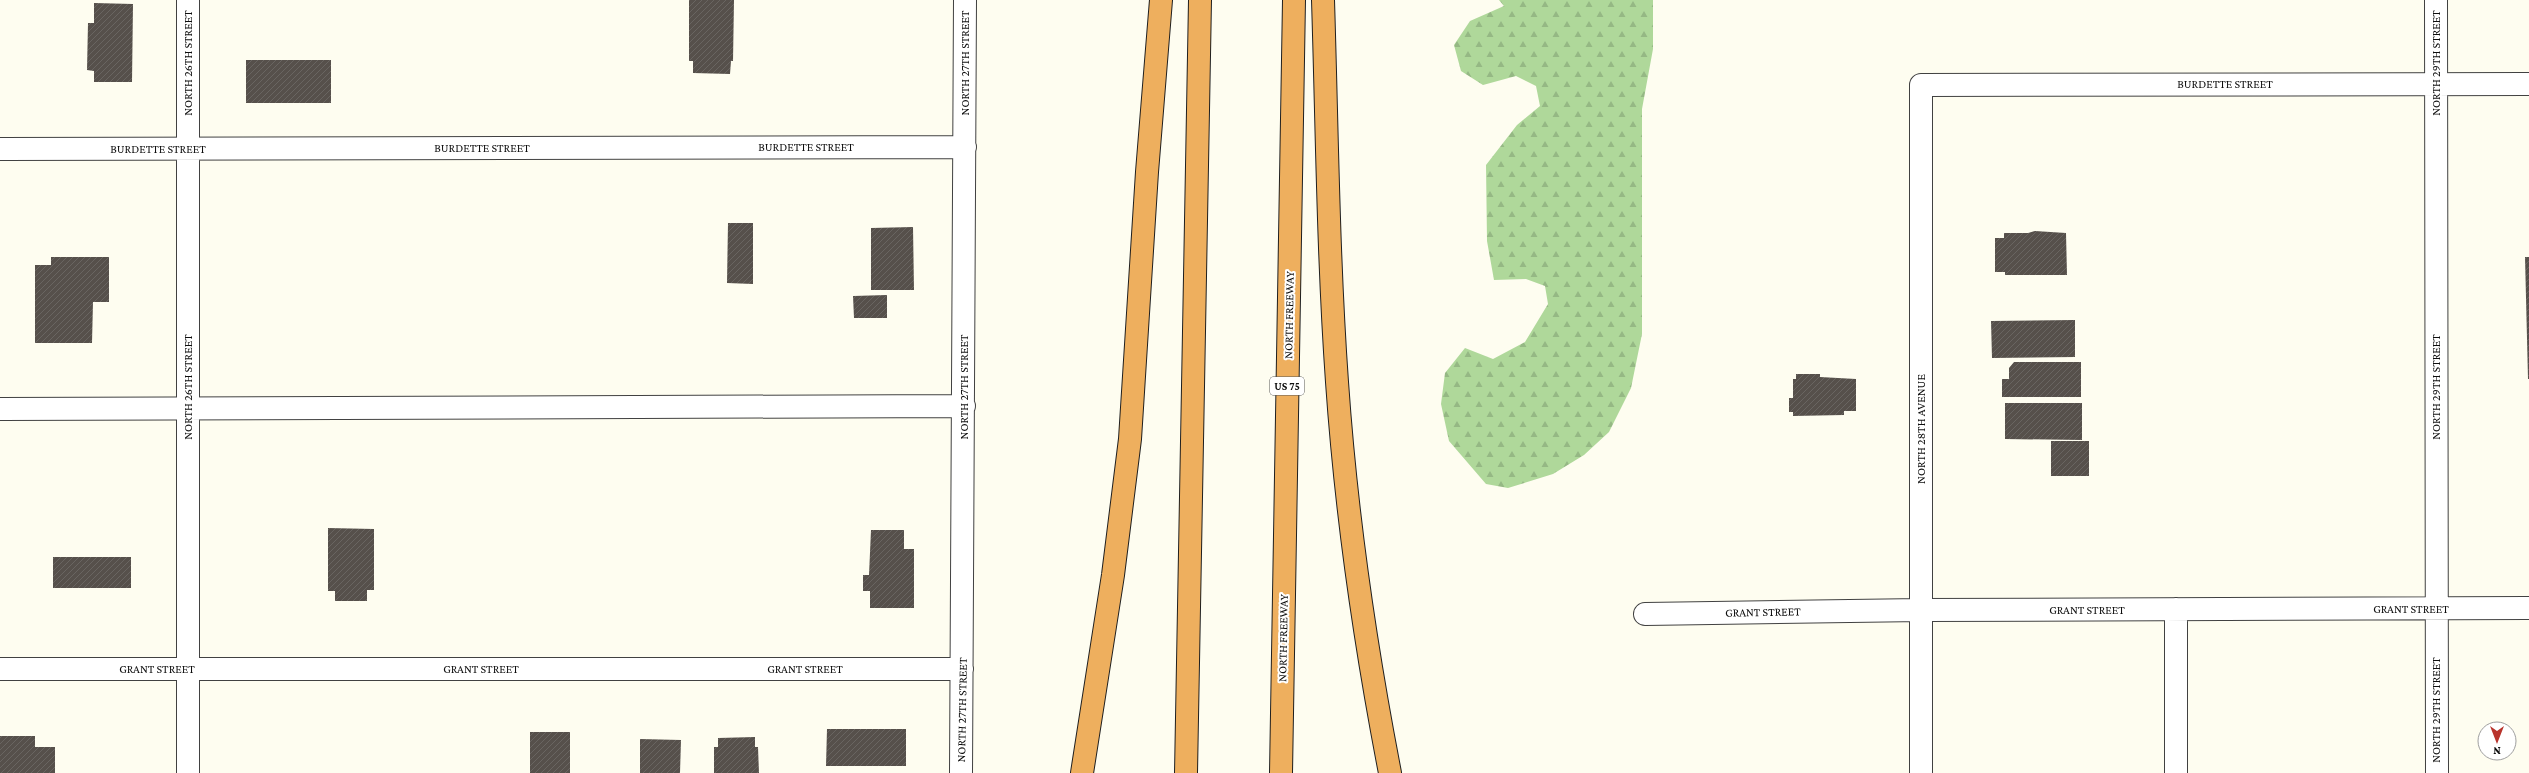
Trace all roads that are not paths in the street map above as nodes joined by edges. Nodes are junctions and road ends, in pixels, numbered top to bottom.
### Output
1 (188, 0) edge
2 (965, 0) edge
3 (1161, 0) edge
4 (1200, 0) edge
5 (1294, 0) edge
6 (1323, 0) edge
7 (2436, 0) edge
8 (2436, 83) junction
9 (2529, 84) edge
10 (1921, 85) joint
11 (965, 147) junction
12 (188, 149) junction
13 (0, 150) edge
14 (964, 406) junction
15 (188, 408) junction
16 (0, 409) edge
17 (2529, 608) edge
18 (2176, 609) junction
19 (2436, 609) junction
20 (1921, 610) junction
21 (1645, 614) dead end
22 (0, 669) edge
23 (187, 669) junction
24 (962, 669) junction
25 (188, 773) edge
26 (961, 773) edge
27 (1082, 773) edge
28 (1186, 773) edge
29 (1281, 773) edge
30 (1390, 773) edge
31 (1921, 773) edge
32 (2176, 773) edge
33 (2437, 773) edge

1 - 12 street, NORTH 26TH STREET
2 - 11 street, NORTH 27TH STREET
3 - 27 highway
4 - 28 highway
5 - 29 highway, NORTH FREEWAY / US 75
6 - 30 highway
7 - 8 street, NORTH 29TH STREET
8 - 9 street, BURDETTE STREET
8 - 10 street, BURDETTE STREET
8 - 19 street, NORTH 29TH STREET
10 - 20 street, NORTH 28TH AVENUE
11 - 12 street, BURDETTE STREET
11 - 14 street, NORTH 27TH STREET
12 - 13 street, BURDETTE STREET
12 - 15 street, NORTH 26TH STREET
14 - 15 street
14 - 24 street, NORTH 27TH STREET
15 - 16 street
15 - 23 street, NORTH 26TH STREET
17 - 19 street, GRANT STREET
18 - 19 street, GRANT STREET
18 - 20 street, GRANT STREET
18 - 32 street
19 - 33 street, NORTH 29TH STREET
20 - 21 street, GRANT STREET
20 - 31 street, NORTH 28TH AVENUE
22 - 23 street, GRANT STREET
23 - 24 street, GRANT STREET
23 - 25 street, NORTH 26TH STREET
24 - 26 street, NORTH 27TH STREET

